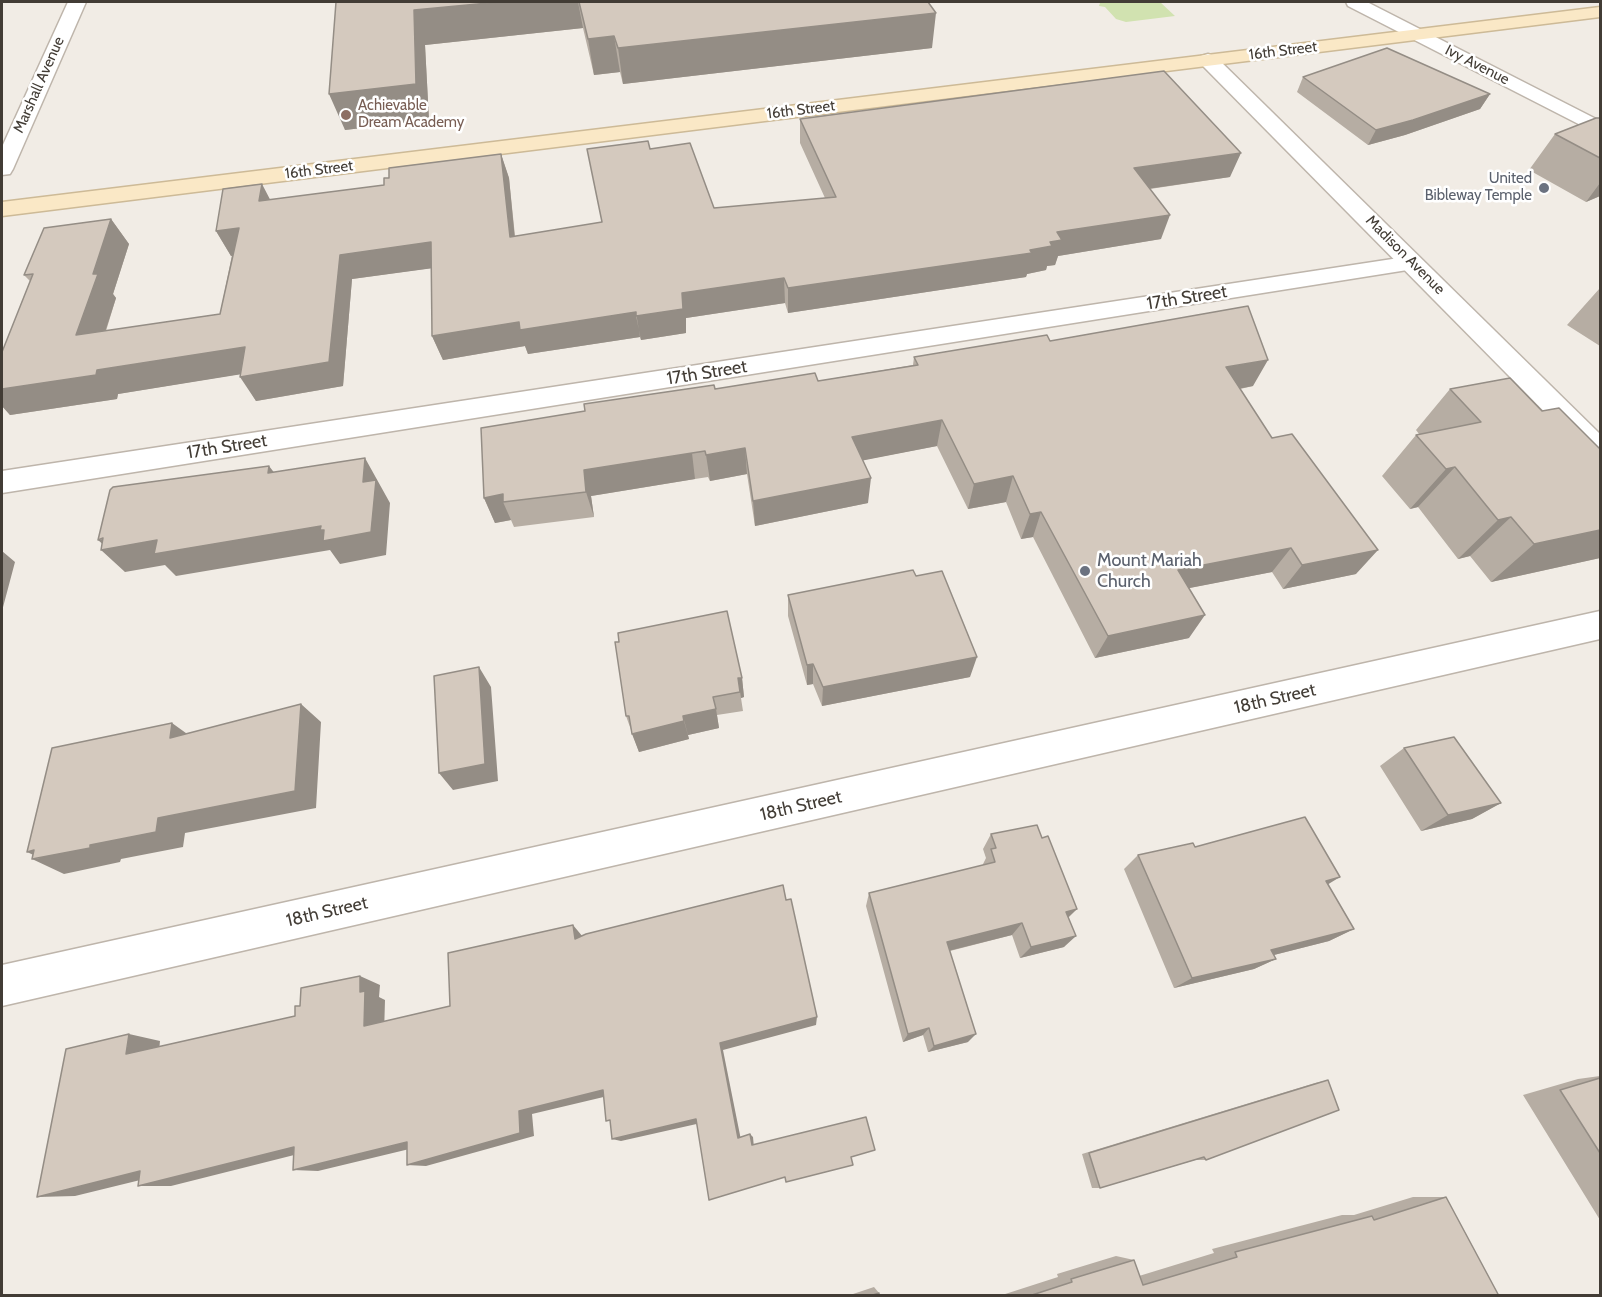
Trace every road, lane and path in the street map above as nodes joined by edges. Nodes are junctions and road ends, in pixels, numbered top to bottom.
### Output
1 (77, 2) edge
2 (1354, 2) edge
3 (1600, 12) edge
4 (1417, 34) junction
5 (1208, 60) junction
6 (1600, 129) edge
7 (2, 169) edge
8 (2, 209) edge
9 (1412, 263) junction
10 (1600, 451) edge
11 (2, 482) edge
12 (1600, 625) edge
13 (2, 986) edge

1 - 7 street, Marshall Avenue
2 - 4 street, Ivy Avenue
3 - 4 main road, 16th Street
4 - 5 main road, 16th Street
4 - 6 street, Ivy Avenue
5 - 8 main road, 16th Street
5 - 9 street, Madison Avenue
9 - 10 street, Madison Avenue
9 - 11 street, 17th Street
12 - 13 street, 18th Street

